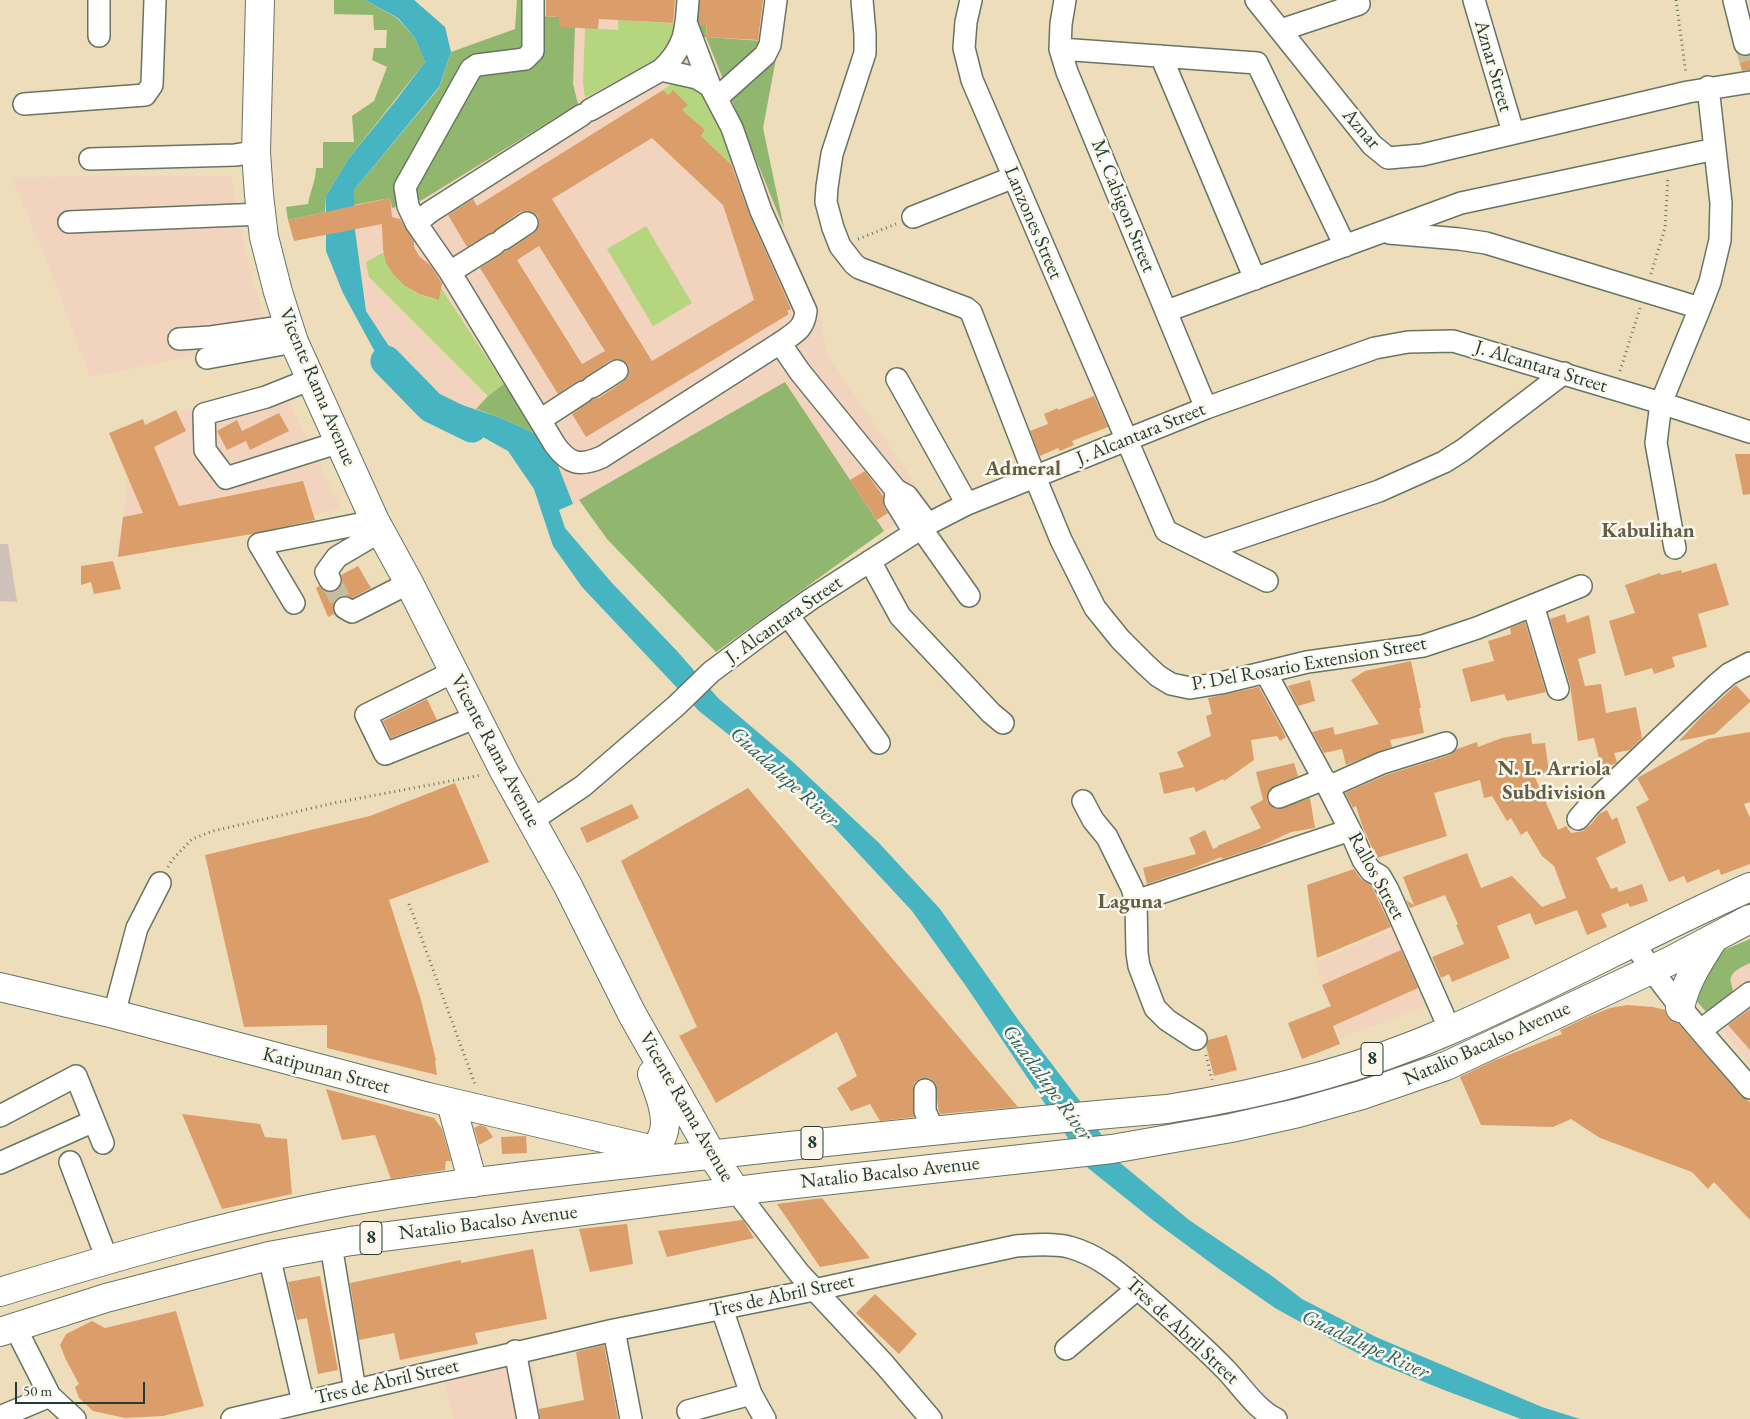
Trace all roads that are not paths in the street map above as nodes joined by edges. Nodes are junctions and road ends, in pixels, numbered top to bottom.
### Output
1 (99, 0) edge
2 (155, 0) edge
3 (260, 0) edge
4 (533, 0) edge
5 (688, 0) edge
6 (776, 0) edge
7 (862, 0) edge
8 (971, 0) edge
9 (1065, 0) edge
10 (1256, 0) edge
11 (1357, 0) edge
12 (1474, 0) edge
13 (1734, 0) edge
14 (687, 25) junction
15 (1281, 30) junction
16 (100, 36) dead end
17 (1746, 44) dead end
18 (1060, 49) junction
19 (1161, 56) junction
20 (661, 70) junction
21 (1750, 82) edge
22 (1698, 90) junction
23 (714, 92) junction
24 (24, 104) dead end
25 (1512, 132) junction
26 (1715, 149) junction
27 (256, 152) junction
28 (90, 159) dead end
29 (1014, 177) junction
30 (262, 214) junction
31 (913, 217) road end
32 (69, 222) dead end
33 (416, 223) junction
34 (527, 223) dead end
35 (1381, 232) junction
36 (1345, 246) junction
37 (450, 272) junction
38 (1255, 279) junction
39 (1700, 308) junction
40 (1166, 312) junction
41 (291, 334) junction
42 (179, 339) dead end
43 (784, 350) junction
44 (207, 358) dead end
45 (617, 371) dead end
46 (1564, 373) junction
47 (311, 379) junction
48 (897, 380) dead end
49 (1661, 402) junction
50 (1206, 408) junction
51 (540, 420) junction
52 (1750, 432) edge
53 (1127, 440) junction
54 (340, 442) junction
55 (1035, 477) junction
56 (967, 504) junction
57 (378, 526) junction
58 (921, 528) junction
59 (1675, 548) dead end
60 (1204, 550) junction
61 (870, 560) junction
62 (330, 580) tunnel mouth
63 (1267, 581) dead end
64 (409, 583) junction
65 (1581, 586) dead end
66 (969, 596) dead end
67 (294, 603) dead end
68 (1532, 605) junction
69 (345, 608) dead end
70 (788, 615) junction
71 (1750, 663) edge
72 (454, 672) junction
73 (1266, 673) junction
74 (1558, 689) dead end
75 (477, 717) junction
76 (1003, 723) dead end
77 (879, 743) dead end
78 (1446, 743) dead end
79 (1326, 783) junction
80 (1279, 797) dead end
81 (1084, 801) dead end
82 (1578, 818) dead end
83 (530, 820) junction
84 (1350, 830) junction
85 (160, 883) road end
86 (1750, 886) edge
87 (1136, 901) junction
88 (1750, 919) edge
89 (1715, 937) junction
90 (1634, 943) junction
91 (1650, 970) junction
92 (0, 986) edge
93 (1750, 993) edge
94 (1680, 1008) junction
95 (114, 1014) junction
96 (632, 1014) junction
97 (1450, 1030) junction
98 (1701, 1030) junction
99 (1196, 1039) road end
100 (1750, 1088) edge
101 (925, 1090) dead end
102 (451, 1103) junction
103 (0, 1116) edge
104 (1044, 1120) junction
105 (94, 1121) junction
106 (923, 1133) junction
107 (104, 1142) dead end
108 (712, 1155) junction
109 (1041, 1156) junction
110 (645, 1157) junction
111 (70, 1162) dead end
112 (0, 1163) edge
113 (919, 1170) junction
114 (473, 1184) junction
115 (736, 1191) junction
116 (331, 1244) junction
117 (269, 1256) junction
118 (108, 1259) junction
119 (1137, 1289) junction
120 (814, 1290) junction
121 (0, 1293) edge
122 (722, 1309) junction
123 (8, 1329) edge
124 (614, 1330) junction
125 (1066, 1350) dead end
126 (515, 1352) junction
127 (355, 1390) junction
128 (751, 1394) junction
129 (50, 1396) junction
130 (303, 1402) junction
131 (688, 1411) dead end
132 (0, 1417) edge
133 (1270, 1417) edge
134 (75, 1419) edge
135 (232, 1419) edge
136 (528, 1419) edge
137 (631, 1419) edge
138 (765, 1419) edge
139 (931, 1419) edge

1 - 16 street
2 - 24 street
3 - 27 main road, Vicente Rama Avenue
4 - 33 street
5 - 14 street
6 - 23 street
7 - 55 street, P. Del Rosario Extension Street
8 - 29 street, Lanzones Street
9 - 18 street, M. Cabigon Street
10 - 15 street, Aznar
11 - 15 street
12 - 25 street, Aznar Street
13 - 17 street
14 - 20 street
14 - 23 street
15 - 25 street, Aznar
18 - 19 street
18 - 40 street, M. Cabigon Street
19 - 36 street
19 - 38 street
20 - 23 street
20 - 33 street
21 - 22 street, Aznar
22 - 25 street, Aznar
22 - 26 street
23 - 43 street
26 - 35 street
26 - 39 street
27 - 28 street
27 - 30 main road, Vicente Rama Avenue
29 - 31 street
29 - 53 street, Lanzones Street
30 - 32 street
30 - 41 main road, Vicente Rama Avenue
33 - 37 street
34 - 37 street
35 - 36 street
35 - 39 street
36 - 38 street
37 - 51 street
38 - 40 street
39 - 49 street
40 - 50 street, M. Cabigon Street
41 - 42 street
41 - 44 street
41 - 47 main road, Vicente Rama Avenue
43 - 51 street
43 - 58 street
45 - 51 street
46 - 49 street, J. Alcantara Street
46 - 50 street, J. Alcantara Street
46 - 60 street
47 - 54 main road, Vicente Rama Avenue
47 - 54 street
48 - 56 street
49 - 52 street, J. Alcantara Street
49 - 59 street
50 - 53 street, J. Alcantara Street
53 - 55 street, J. Alcantara Street
53 - 60 street, Lanzones Street
54 - 57 main road, Vicente Rama Avenue
55 - 56 street, J. Alcantara Street
55 - 73 street, P. Del Rosario Extension Street
56 - 58 street, J. Alcantara Street
57 - 62 street
57 - 64 main road, Vicente Rama Avenue
57 - 67 street
58 - 61 street, J. Alcantara Street
58 - 66 street
60 - 63 street, Lanzones Street
61 - 70 street, J. Alcantara Street
61 - 76 street
64 - 69 street
64 - 72 main road, Vicente Rama Avenue
65 - 68 street, P. Del Rosario Extension Street
68 - 73 street, P. Del Rosario Extension Street
68 - 74 street
70 - 77 street
70 - 83 street, J. Alcantara Street
71 - 82 street
72 - 75 main road, Vicente Rama Avenue
72 - 75 street
73 - 79 street, Rallos Street
75 - 83 main road, Vicente Rama Avenue
78 - 79 street
79 - 80 street
79 - 84 street, Rallos Street
81 - 87 street
83 - 96 main road, Vicente Rama Avenue
84 - 87 street
84 - 97 street, Rallos Street
85 - 95 street
86 - 90 main road, Natalio Bacalso Avenue / 8
87 - 99 street
88 - 89 main road, Natalio Bacalso Avenue / 8
89 - 91 main road, Natalio Bacalso Avenue / 8
89 - 94 main road
90 - 91 street
90 - 97 main road, Natalio Bacalso Avenue / 8
91 - 94 street
91 - 109 main road, Natalio Bacalso Avenue / 8
92 - 95 main road, Katipunan Street
93 - 98 street
94 - 98 street
95 - 102 main road, Katipunan Street
96 - 108 main road, Vicente Rama Avenue
96 - 110 main road
97 - 104 main road, Natalio Bacalso Avenue / 8
98 - 100 street
101 - 106 street
102 - 110 main road, Katipunan Street
102 - 114 main road
103 - 105 street
104 - 106 main road, Natalio Bacalso Avenue / 8
104 - 109 main road
105 - 107 street
105 - 112 street
106 - 108 main road, Natalio Bacalso Avenue / 8
106 - 113 main road
108 - 110 main road, Natalio Bacalso Avenue / 8
108 - 115 main road, Vicente Rama Avenue
109 - 113 main road, Natalio Bacalso Avenue / 8
110 - 114 main road, Natalio Bacalso Avenue / 8
111 - 118 street
113 - 115 main road, Natalio Bacalso Avenue / 8
114 - 118 main road, Natalio Bacalso Avenue / 8
115 - 116 main road, Natalio Bacalso Avenue / 8
115 - 120 street, Vicente Rama Avenue
116 - 117 main road, Natalio Bacalso Avenue / 8
116 - 127 street
117 - 123 main road, Natalio Bacalso Avenue / 8
117 - 130 street
118 - 121 main road, Natalio Bacalso Avenue / 8
119 - 120 street, Tres de Abril Street
119 - 125 street
119 - 133 street, Tres de Abril Street
120 - 122 street, Tres de Abril Street
120 - 139 street, Vicente Rama Avenue
121 - 123 main road
122 - 124 street, Tres de Abril Street
122 - 128 street
123 - 129 street
124 - 126 street, Tres de Abril Street
124 - 137 street
126 - 127 street, Tres de Abril Street
126 - 136 street
127 - 130 street, Tres de Abril Street
128 - 131 street
128 - 138 street
129 - 132 street
129 - 134 street
130 - 135 street, Tres de Abril Street

